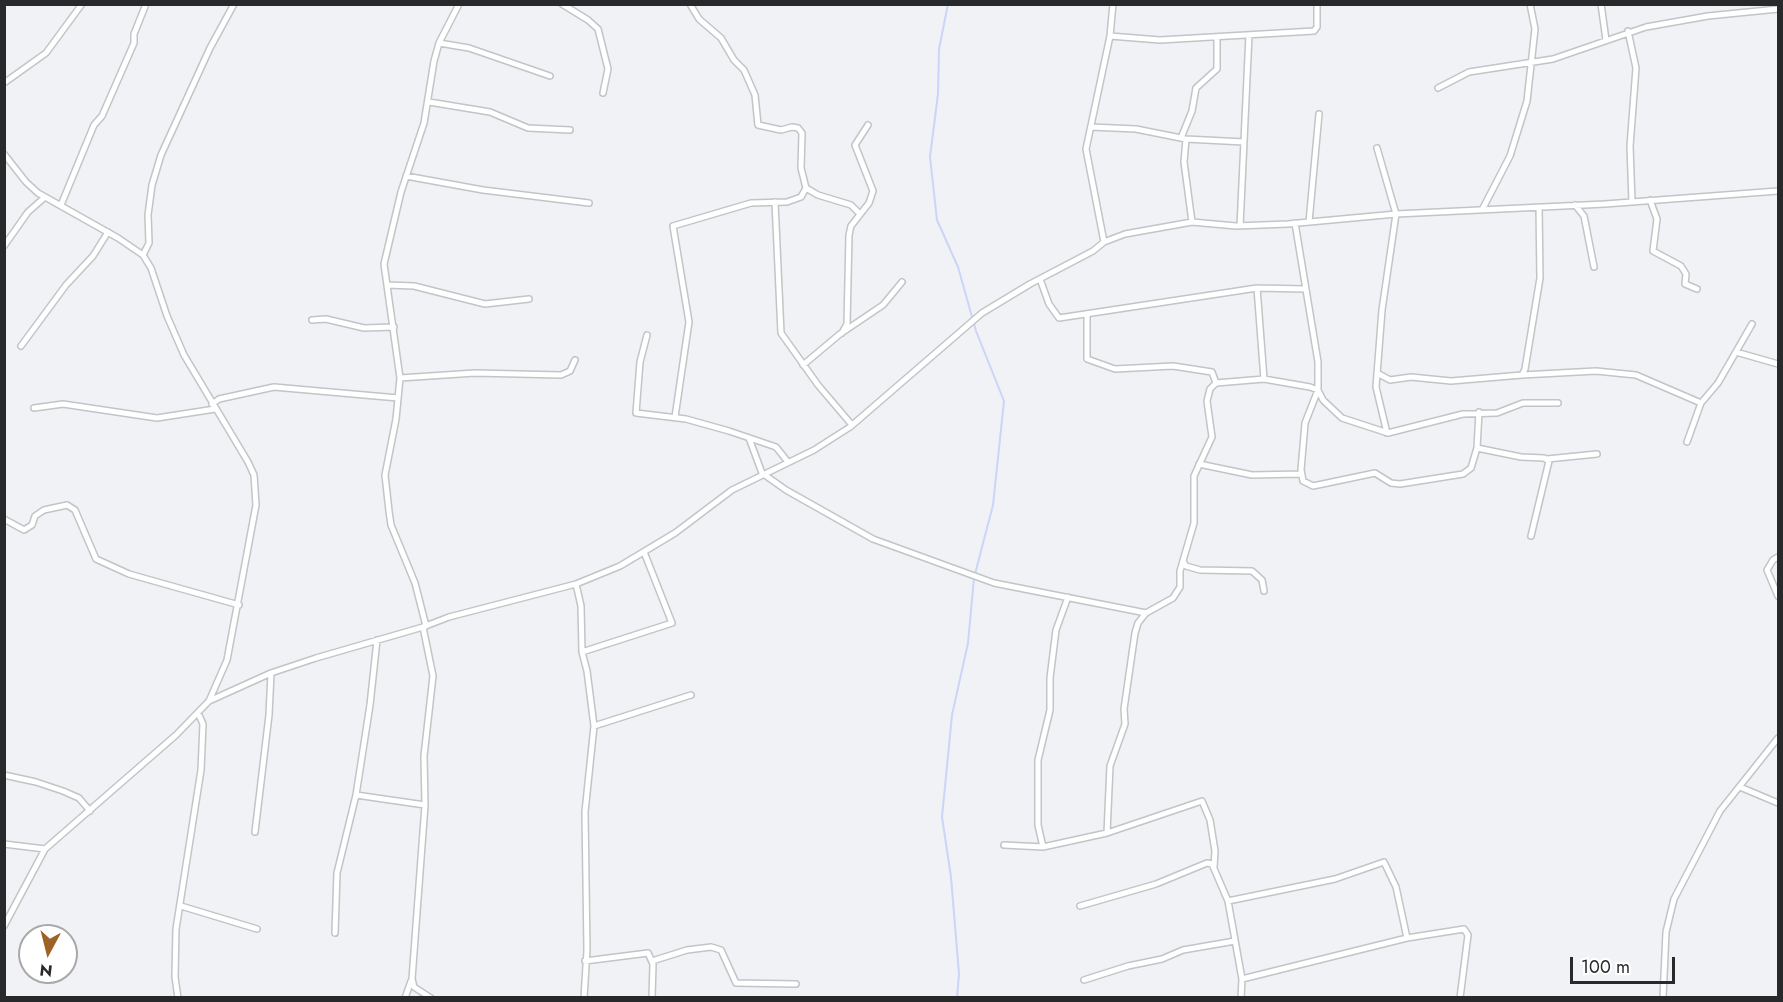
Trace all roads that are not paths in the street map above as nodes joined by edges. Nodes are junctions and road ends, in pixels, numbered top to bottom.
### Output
1 (82, 4) edge
2 (146, 4) edge
3 (234, 4) edge
4 (459, 4) edge
5 (562, 4) edge
6 (690, 4) edge
7 (1113, 4) edge
8 (1317, 4) edge
9 (1530, 4) edge
10 (1601, 4) edge
11 (1779, 9) edge
12 (1628, 31) junction
13 (1249, 35) junction
14 (1110, 36) junction
15 (1217, 38) junction
16 (1606, 40) junction
17 (439, 43) junction
18 (1533, 63) junction
19 (550, 76) dead end
20 (4, 83) edge
21 (1438, 88) dead end
22 (603, 93) dead end
23 (429, 102) junction
24 (1319, 114) dead end
25 (868, 124) dead end
26 (1091, 127) junction
27 (570, 130) dead end
28 (1184, 139) junction
29 (1244, 142) junction
30 (1377, 148) dead end
31 (4, 154) edge
32 (406, 176) junction
33 (806, 188) junction
34 (1779, 191) edge
35 (45, 197) junction
36 (1490, 199) junction
37 (1650, 200) junction
38 (775, 202) junction
39 (1632, 202) junction
40 (589, 203) dead end
41 (61, 205) junction
42 (1575, 205) junction
43 (1539, 207) junction
44 (1496, 209) junction
45 (1482, 210) junction
46 (860, 214) junction
47 (1396, 214) junction
48 (1192, 222) junction
49 (1309, 222) junction
50 (1295, 223) junction
51 (1240, 225) junction
52 (108, 232) junction
53 (1104, 242) junction
54 (4, 246) edge
55 (143, 255) junction
56 (1594, 267) dead end
57 (1040, 279) junction
58 (903, 282) dead end
59 (387, 285) junction
60 (1257, 288) junction
61 (1305, 289) junction
62 (1697, 289) dead end
63 (529, 299) dead end
64 (1087, 315) junction
65 (312, 320) dead end
66 (1752, 324) dead end
67 (394, 327) junction
68 (843, 333) junction
69 (647, 335) dead end
70 (21, 346) dead end
71 (1736, 352) junction
72 (575, 360) dead end
73 (1779, 364) edge
74 (803, 365) junction
75 (1377, 373) junction
76 (1522, 375) junction
77 (400, 378) junction
78 (1264, 380) junction
79 (1216, 383) junction
80 (1318, 390) junction
81 (398, 398) junction
82 (1558, 403) dead end
83 (1701, 404) junction
84 (214, 406) junction
85 (34, 408) dead end
86 (1479, 412) junction
87 (675, 417) junction
88 (852, 425) junction
89 (1387, 433) junction
90 (749, 438) junction
91 (1687, 442) dead end
92 (1477, 448) junction
93 (1597, 454) dead end
94 (1547, 459) junction
95 (788, 462) junction
96 (1199, 464) junction
97 (762, 473) junction
98 (1301, 474) junction
99 (4, 519) edge
100 (1531, 536) dead end
101 (644, 552) junction
102 (1779, 557) edge
103 (1183, 561) junction
104 (576, 584) junction
105 (1264, 591) dead end
106 (1779, 596) edge
107 (1068, 597) junction
108 (238, 605) junction
109 (1146, 613) junction
110 (424, 627) junction
111 (377, 640) junction
112 (582, 652) junction
113 (271, 673) junction
114 (691, 695) dead end
115 (209, 701) junction
116 (198, 713) junction
117 (594, 726) junction
118 (1779, 738) edge
119 (4, 775) edge
120 (1740, 787) junction
121 (356, 795) junction
122 (1779, 803) edge
123 (425, 805) junction
124 (90, 811) junction
125 (255, 832) dead end
126 (1107, 833) junction
127 (4, 844) edge
128 (1004, 845) dead end
129 (1043, 847) junction
130 (45, 849) junction
131 (1214, 869) junction
132 (1228, 901) junction
133 (181, 906) junction
134 (1080, 906) dead end
135 (6, 918) edge
136 (4, 926) edge
137 (258, 929) dead end
138 (335, 933) dead end
139 (1407, 938) junction
140 (1235, 941) junction
141 (585, 961) junction
142 (652, 961) junction
143 (1242, 979) junction
144 (412, 980) junction
145 (1084, 980) dead end
146 (796, 984) dead end
147 (178, 998) edge
148 (405, 998) edge
149 (431, 998) edge
150 (584, 998) edge
151 (652, 998) edge
152 (1241, 998) edge
153 (1460, 998) edge
154 (1663, 998) edge

1 - 20 street
2 - 41 street
3 - 55 street
4 - 17 street
5 - 22 street
6 - 33 street
7 - 14 street
8 - 13 street
9 - 18 street
10 - 16 street
11 - 12 street
12 - 16 street
12 - 39 street
13 - 15 street
13 - 29 street
14 - 15 street
14 - 26 street
15 - 28 street
16 - 18 street
17 - 19 street
17 - 23 street
18 - 21 street
18 - 36 street
23 - 27 street
23 - 32 street
24 - 49 street
25 - 46 street
26 - 28 street
26 - 53 street
28 - 29 street
28 - 48 street
29 - 51 street
30 - 47 street
31 - 35 street
32 - 40 street
32 - 59 street
33 - 38 street
33 - 46 street
34 - 37 street
35 - 41 street
35 - 54 street
36 - 44 street
36 - 45 street
37 - 39 street
37 - 62 street
38 - 74 street
38 - 87 street
39 - 42 street
41 - 52 street
42 - 43 street
42 - 56 street
43 - 44 street
43 - 76 street
44 - 45 street
45 - 47 street
46 - 68 street
47 - 49 street
47 - 75 street
48 - 51 street
48 - 53 street
49 - 50 street
50 - 51 street
50 - 61 street
52 - 55 street
52 - 70 street
53 - 57 street
55 - 84 street
57 - 64 street
57 - 88 street
58 - 68 street
59 - 63 street
59 - 67 street
60 - 61 street
60 - 64 street
60 - 78 street
61 - 80 street
64 - 79 street
65 - 67 street
66 - 71 street
67 - 77 street
68 - 74 street
69 - 87 street
71 - 73 street
71 - 83 street
72 - 77 street
74 - 88 street
75 - 76 street
75 - 89 street
76 - 83 street
77 - 81 street
78 - 79 street
78 - 80 street
79 - 96 street
80 - 89 street
80 - 98 street
81 - 84 street
81 - 110 street
82 - 86 street
83 - 91 street
84 - 85 street
84 - 108 street
86 - 89 street
86 - 92 street
87 - 90 street
88 - 95 street
90 - 95 street
90 - 97 street
92 - 94 street
92 - 98 street
93 - 94 street
94 - 100 street
95 - 97 street
96 - 98 street
96 - 103 street
97 - 101 street
97 - 107 street
99 - 108 street
101 - 104 street
101 - 112 street
102 - 106 street
103 - 105 street
103 - 109 street
104 - 110 street
104 - 112 street
107 - 109 street
107 - 129 street
108 - 115 street
109 - 126 street
110 - 111 street
110 - 123 street
111 - 113 street
111 - 121 street
112 - 117 street
113 - 115 street
113 - 125 street
114 - 117 street
115 - 116 street
116 - 124 street
116 - 133 street
117 - 141 street
118 - 120 street
119 - 124 street
120 - 122 street
120 - 154 street
121 - 123 street
121 - 138 street
123 - 144 street
124 - 130 street
126 - 129 street
126 - 131 street
127 - 130 street
128 - 129 street
130 - 135 street
131 - 132 street
131 - 134 street
132 - 139 street
132 - 140 street
133 - 137 street
133 - 147 street
135 - 136 street
139 - 143 street
139 - 153 street
140 - 143 street
140 - 145 street
141 - 142 street
141 - 150 street
142 - 146 street
142 - 151 street
143 - 152 street
144 - 148 street
144 - 149 street

